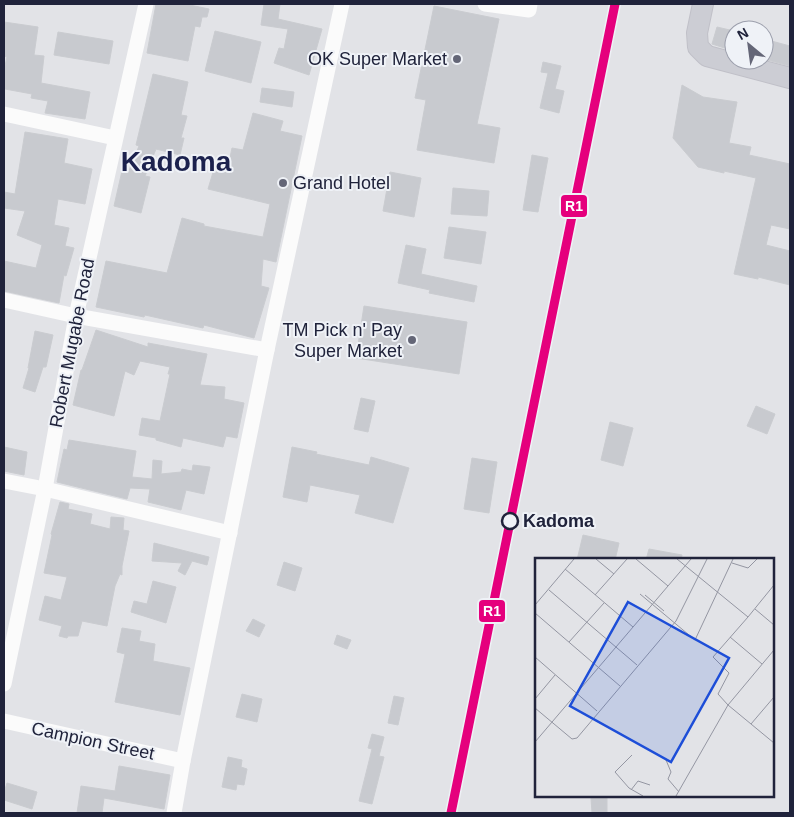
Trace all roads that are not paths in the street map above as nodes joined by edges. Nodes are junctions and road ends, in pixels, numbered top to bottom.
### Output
1 (146, 4) edge
2 (342, 4) edge
3 (485, 4) edge
4 (703, 4) edge
5 (530, 7) edge
6 (790, 78) edge
7 (4, 114) edge
8 (115, 138) junction
9 (4, 300) edge
10 (76, 316) junction
11 (267, 350) junction
12 (4, 481) edge
13 (45, 489) junction
14 (230, 533) junction
15 (4, 684) edge
16 (4, 721) edge
17 (183, 760) junction
18 (174, 813) edge

1 - 8 street, Robert Mugabe Road
2 - 11 street
3 - 5 street
4 - 6 main road
7 - 8 street
8 - 10 street, Robert Mugabe Road
9 - 10 street
10 - 11 street
10 - 13 street, Robert Mugabe Road
11 - 14 street
12 - 13 street
13 - 14 street
13 - 15 street, Robert Mugabe Road
14 - 17 street
16 - 17 street, Campion Street
17 - 18 street

